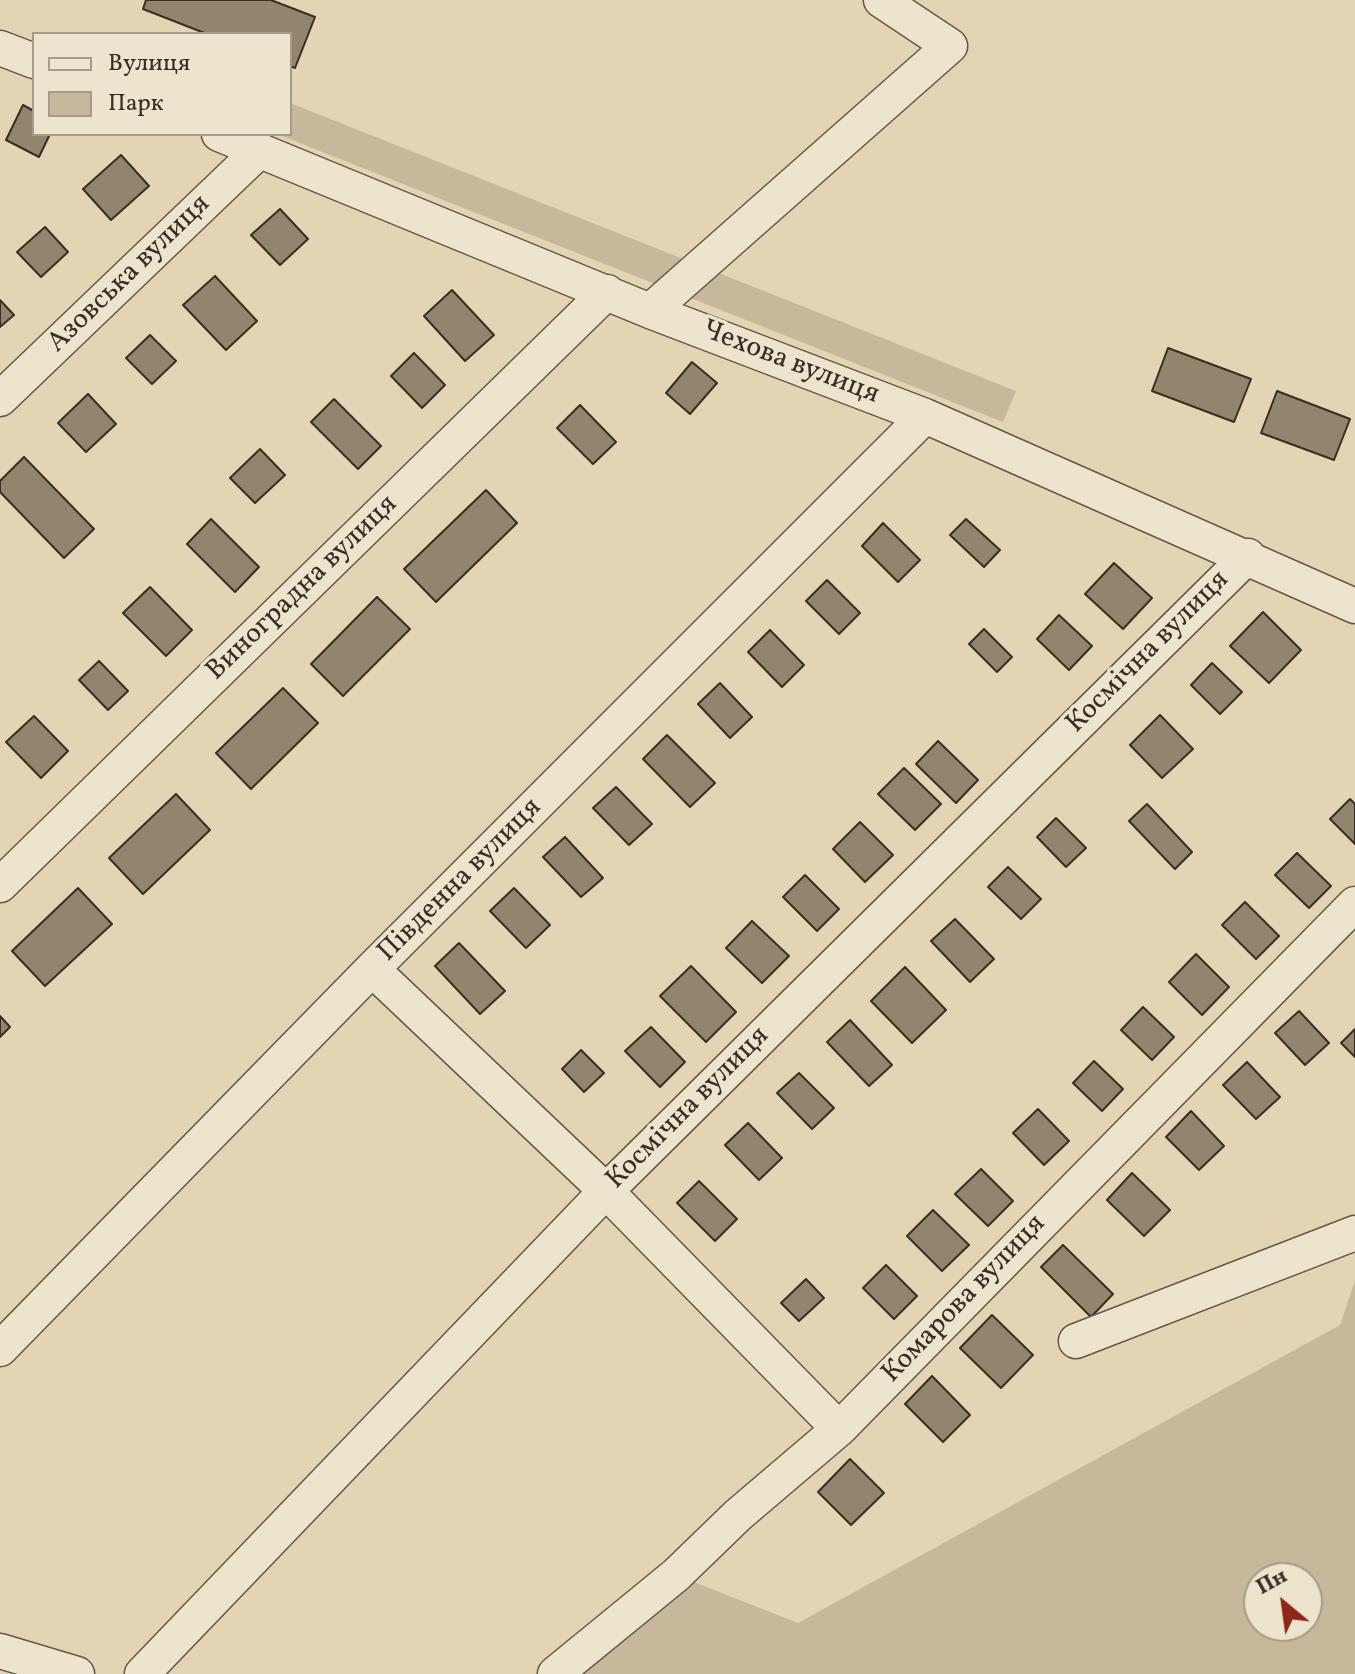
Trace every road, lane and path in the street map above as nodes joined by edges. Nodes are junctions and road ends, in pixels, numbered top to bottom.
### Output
1 (881, 0) edge
2 (0, 48) edge
3 (32, 60) edge
4 (224, 136) edge
5 (260, 150) junction
6 (607, 292) junction
7 (650, 311) junction
8 (0, 399) edge
9 (925, 416) junction
10 (1248, 556) junction
11 (1355, 606) edge
12 (0, 885) edge
13 (1355, 904) edge
14 (372, 969) junction
15 (606, 1191) junction
16 (1355, 1233) edge
17 (1076, 1341) dead end
18 (0, 1349) edge
19 (839, 1429) junction
20 (0, 1651) edge
21 (77, 1674) edge
22 (142, 1674) edge
23 (555, 1674) edge

1 - 7 street
2 - 3 street
4 - 5 street, Чехова вулиця
5 - 6 street, Чехова вулиця
5 - 8 street, Азовська вулиця
6 - 7 street, Чехова вулиця
6 - 12 street, Виноградна вулиця
7 - 9 street, Чехова вулиця
9 - 10 street, Чехова вулиця
9 - 14 street, Південна вулиця
10 - 11 street, Чехова вулиця
10 - 15 street, Космічна вулиця
13 - 19 street, Комарова вулиця
14 - 15 street
14 - 18 street, Південна вулиця
15 - 19 street
15 - 22 street, Космічна вулиця
16 - 17 street
19 - 23 street, Комарова вулиця
20 - 21 street

